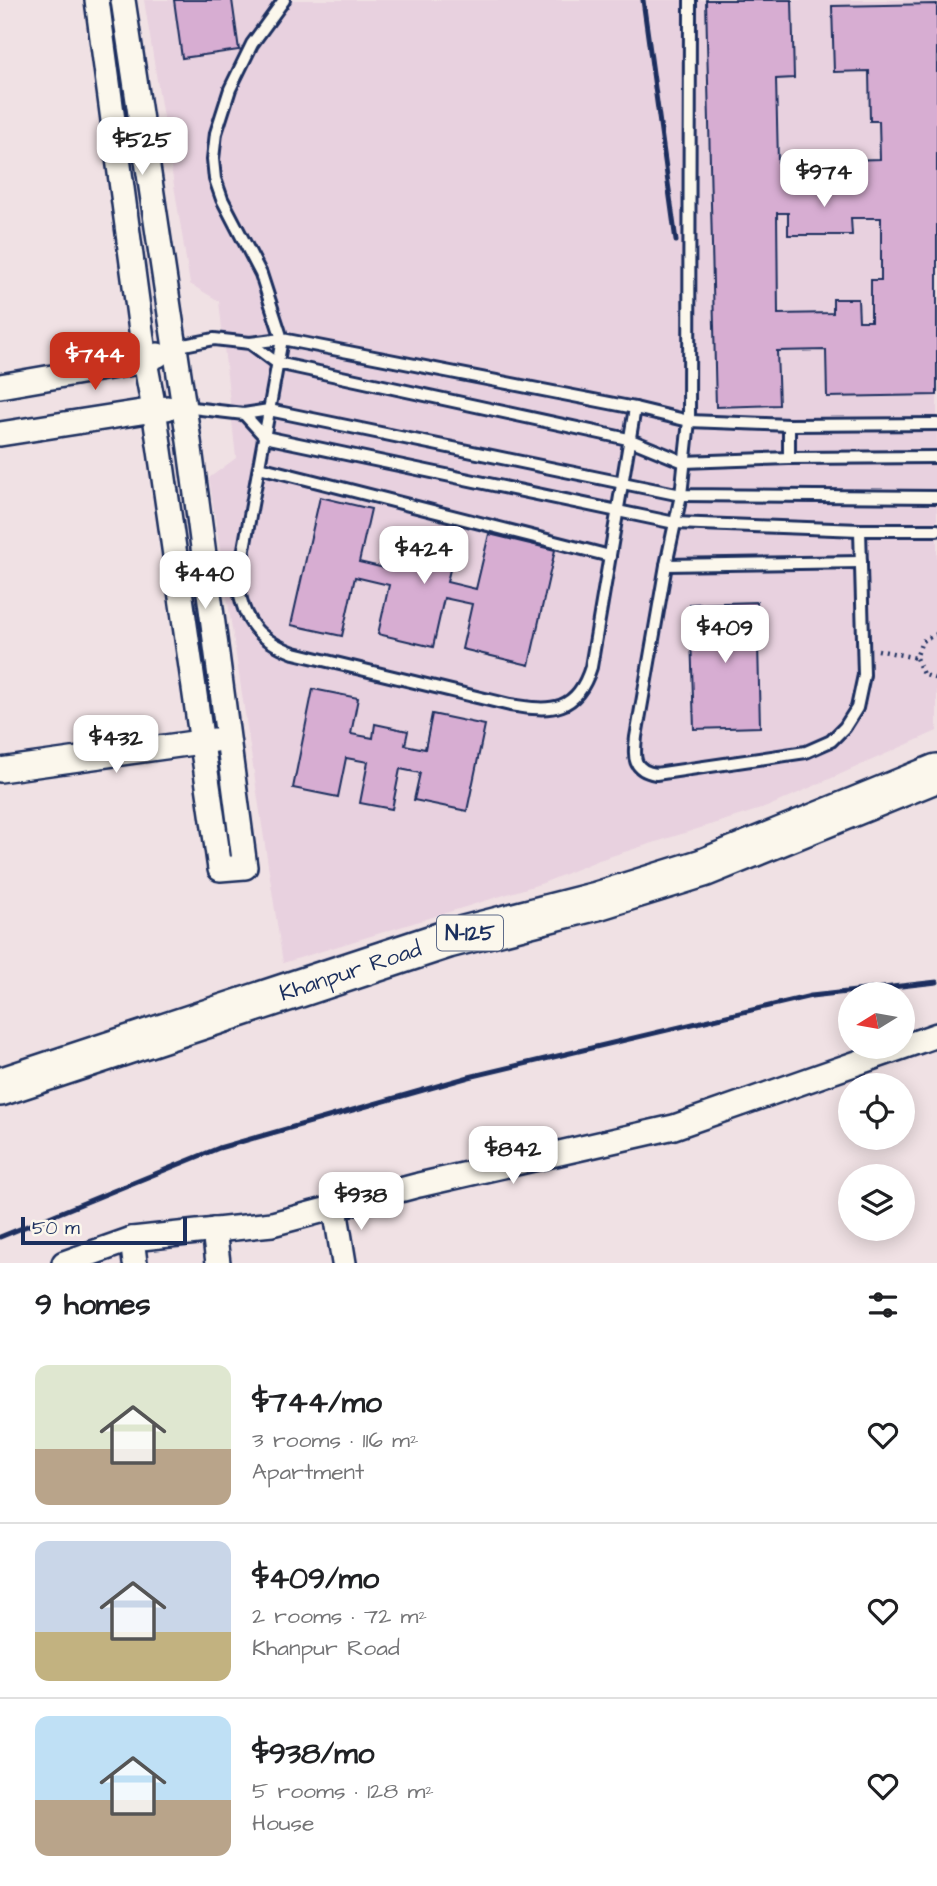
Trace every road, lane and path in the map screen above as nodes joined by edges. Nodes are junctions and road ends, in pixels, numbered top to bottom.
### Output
1 (97, 0) edge
2 (123, 0) edge
3 (284, 0) edge
4 (690, 0) edge
5 (282, 339) junction
6 (250, 343) junction
7 (174, 347) junction
8 (145, 360) junction
9 (277, 363) junction
10 (0, 386) edge
11 (184, 407) junction
12 (635, 408) junction
13 (154, 409) junction
14 (269, 410) junction
15 (244, 414) junction
16 (689, 421) junction
17 (937, 424) edge
18 (789, 425) junction
19 (0, 434) edge
20 (265, 437) junction
21 (628, 439) junction
22 (937, 457) edge
23 (789, 458) junction
24 (684, 462) junction
25 (259, 467) junction
26 (622, 484) junction
27 (681, 495) junction
28 (937, 497) edge
29 (617, 509) junction
30 (676, 523) junction
31 (860, 530) junction
32 (937, 530) edge
33 (610, 556) junction
34 (861, 562) junction
35 (666, 565) junction
36 (937, 634) edge
37 (863, 647) junction
38 (916, 658) junction
39 (937, 679) edge
40 (228, 739) junction
41 (201, 741) junction
42 (0, 770) edge
43 (937, 773) edge
44 (937, 1035) edge
45 (0, 1087) edge
46 (335, 1208) junction
47 (214, 1230) junction
48 (132, 1239) junction
49 (64, 1263) edge
50 (135, 1263) edge
51 (218, 1263) edge
52 (344, 1263) edge

1 - 8 street
2 - 7 street
3 - 5 lane
4 - 16 lane
5 - 6 lane
5 - 9 lane
5 - 12 lane
6 - 7 lane
6 - 9 lane
7 - 8 street
7 - 11 street
8 - 10 street
8 - 13 street
9 - 14 lane
9 - 21 lane
11 - 13 street
11 - 15 lane
11 - 40 street
12 - 16 lane
12 - 21 lane
13 - 19 street
13 - 41 street
14 - 15 lane
14 - 20 lane
14 - 26 lane
15 - 20 lane
16 - 18 lane
16 - 24 lane
17 - 18 lane
18 - 23 lane
20 - 25 lane
20 - 29 lane
21 - 24 lane
21 - 26 lane
22 - 23 lane
23 - 24 lane
24 - 27 lane
25 - 33 lane
25 - 33 lane
26 - 27 lane
26 - 29 lane
27 - 28 lane
27 - 30 lane
29 - 30 lane
29 - 33 lane
30 - 31 lane
30 - 35 lane
31 - 32 lane
31 - 34 lane
34 - 35 lane
34 - 37 lane
35 - 37 lane
36 - 38 path
37 - 38 path
38 - 39 path
40 - 41 street
40 - 41 street
41 - 42 street
43 - 45 highway, Khanpur Road / N-125
44 - 46 street
46 - 47 street
46 - 52 street
47 - 48 street
47 - 51 street
48 - 49 street
48 - 50 street

